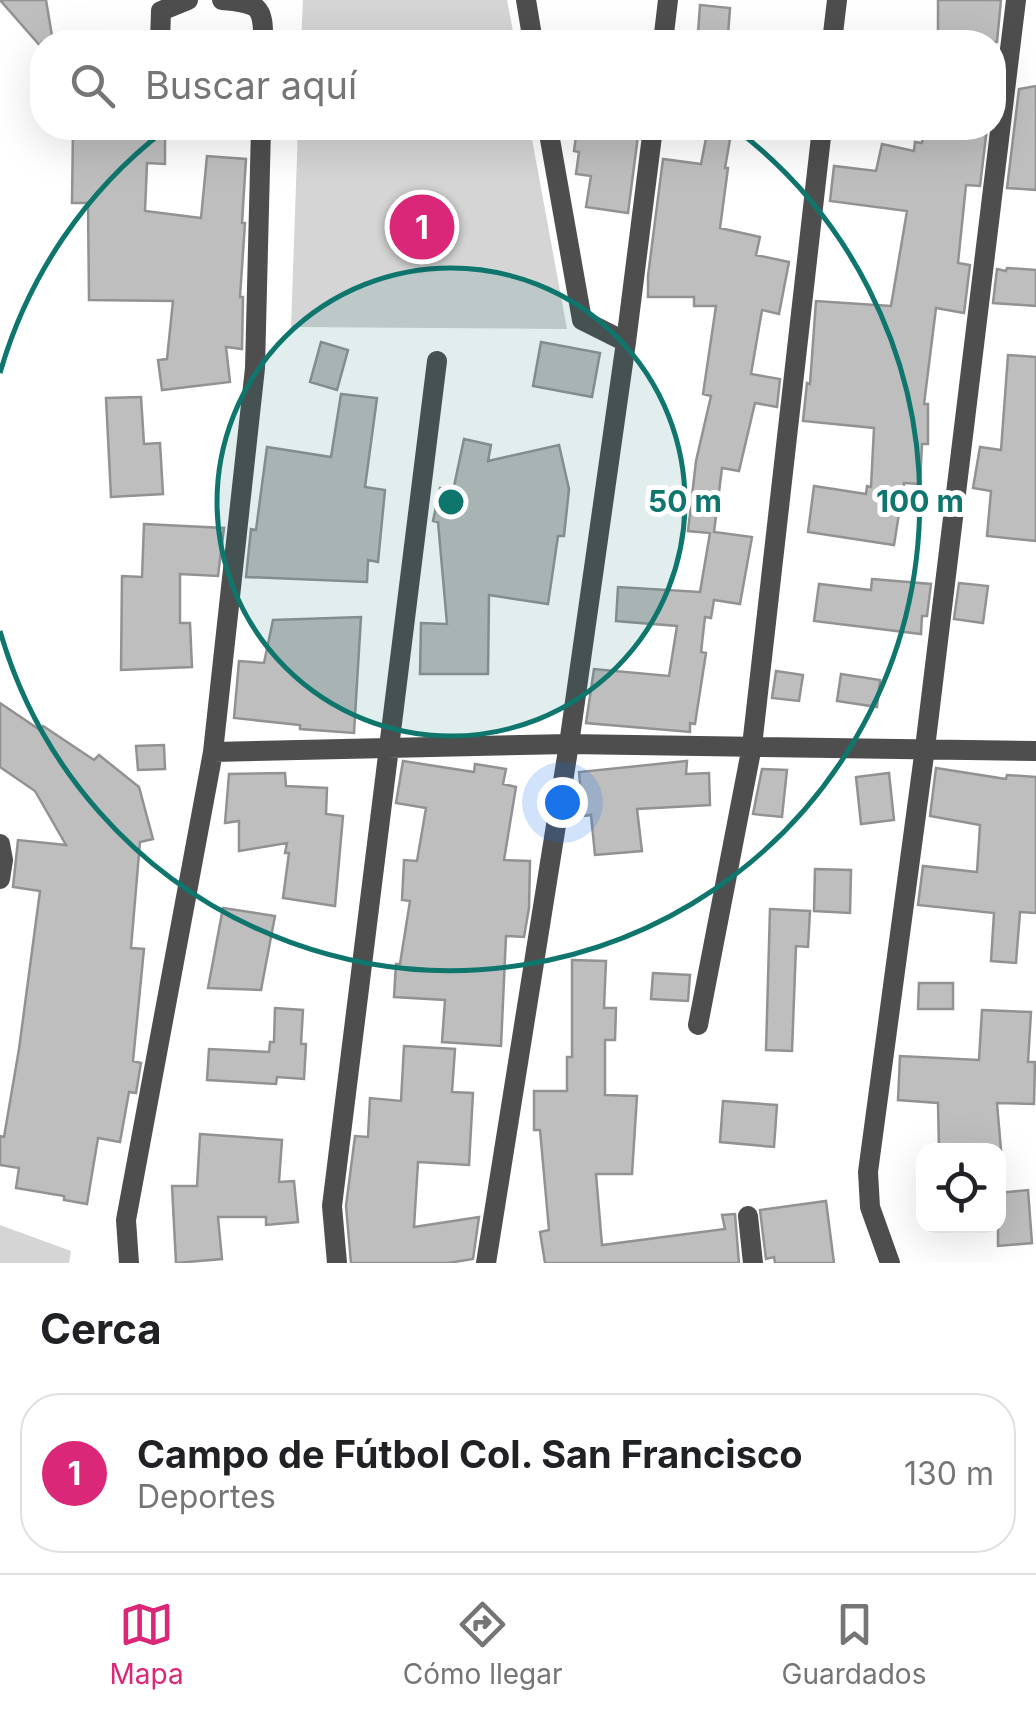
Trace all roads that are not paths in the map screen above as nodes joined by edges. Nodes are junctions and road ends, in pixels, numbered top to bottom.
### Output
1 (188, 0) edge
2 (222, 0) edge
3 (526, 0) edge
4 (668, 0) edge
5 (837, 0) edge
6 (1016, 0) edge
7 (160, 30) edge
8 (264, 30) edge
9 (531, 30) edge
10 (664, 30) edge
11 (833, 30) edge
12 (1006, 82) edge
13 (261, 140) edge
14 (550, 140) edge
15 (651, 140) edge
16 (821, 140) edge
17 (999, 140) edge
18 (626, 342) junction
19 (437, 362) dead end
20 (568, 744) junction
21 (752, 746) junction
22 (387, 747) junction
23 (925, 748) junction
24 (1036, 751) edge
25 (214, 752) junction
26 (0, 844) edge
27 (0, 879) edge
28 (698, 1025) dead end
29 (748, 1216) dead end
30 (129, 1263) edge
31 (337, 1263) edge
32 (486, 1263) edge
33 (753, 1263) edge
34 (890, 1263) edge

1 - 7 street
2 - 8 street
3 - 9 street
4 - 10 street
5 - 11 street
6 - 12 street
13 - 25 street
14 - 18 street
15 - 18 street
16 - 21 street
17 - 23 street
18 - 20 street
19 - 22 street
20 - 21 street
20 - 22 street
20 - 32 street
21 - 23 street
21 - 28 street
22 - 25 street
22 - 31 street
23 - 24 street
23 - 34 street
25 - 30 street
26 - 27 street
29 - 33 street

